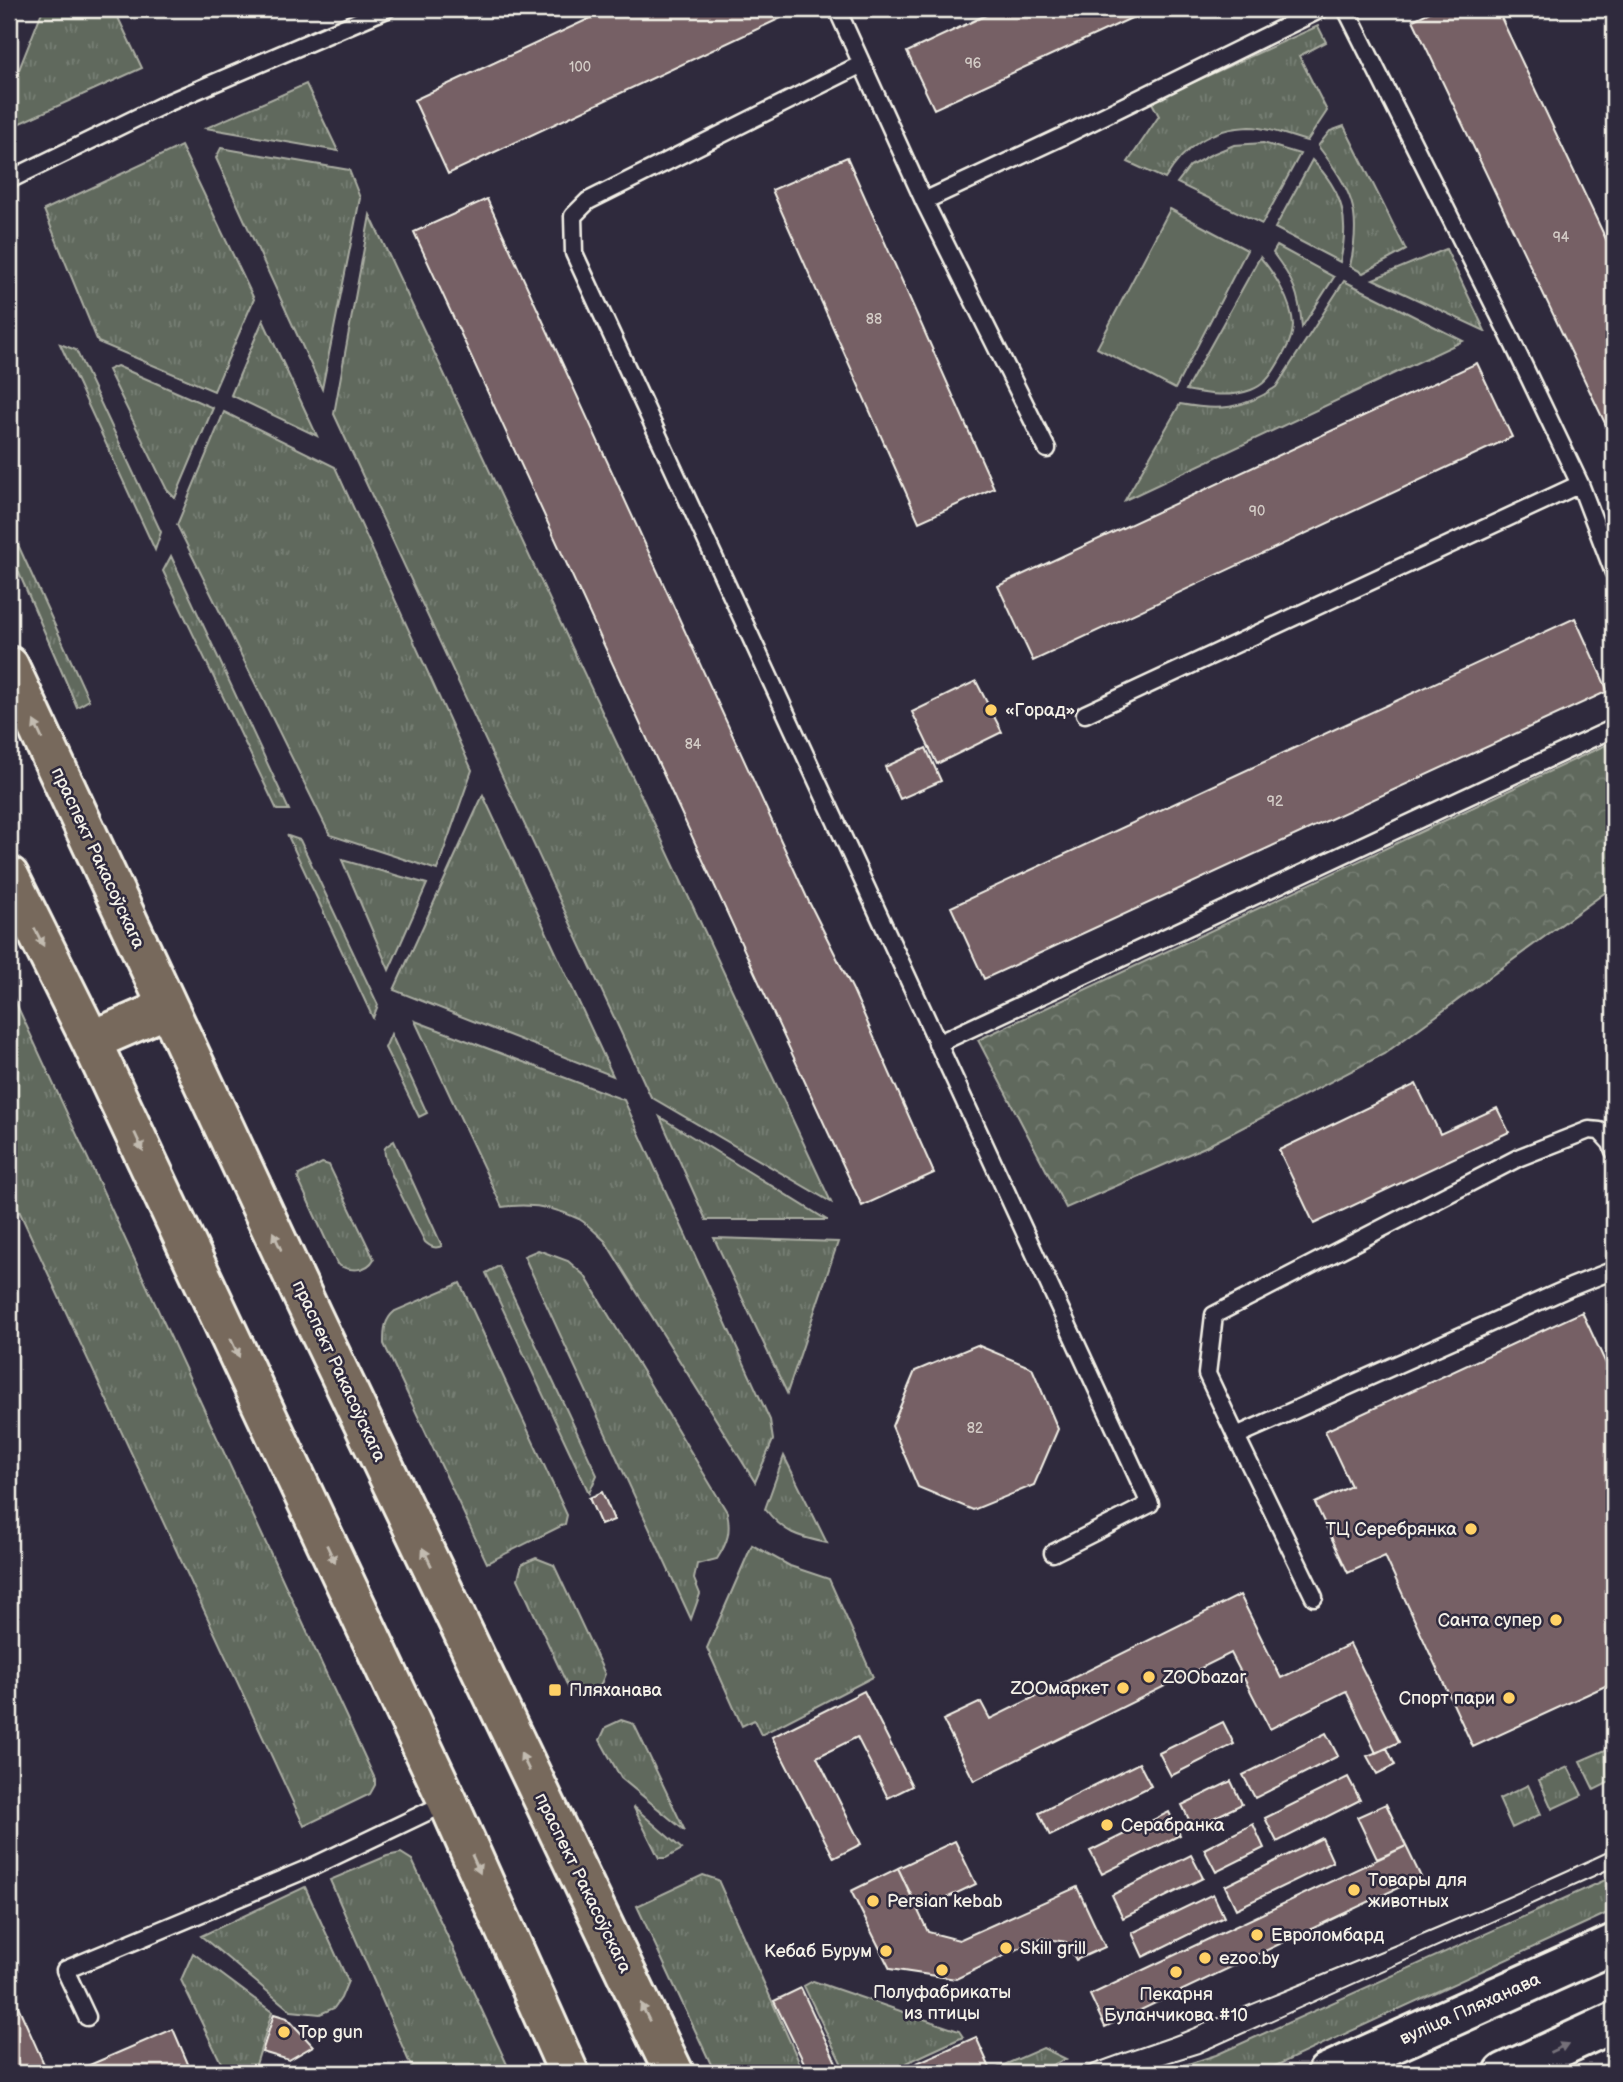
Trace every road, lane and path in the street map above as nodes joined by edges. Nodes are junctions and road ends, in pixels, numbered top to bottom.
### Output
1 (837, 9) edge
2 (1321, 9) edge
3 (1346, 9) edge
4 (377, 11) edge
5 (862, 64) junction
6 (9, 180) edge
7 (924, 201) junction
8 (1047, 449) dead end
9 (1580, 484) junction
10 (1614, 573) edge
11 (9, 666) edge
12 (1085, 714) dead end
13 (1614, 728) edge
14 (9, 876) edge
15 (167, 1008) junction
16 (91, 1041) junction
17 (937, 1044) junction
18 (1614, 1151) edge
19 (1614, 1270) edge
20 (1236, 1436) junction
21 (1052, 1553) dead end
22 (1314, 1597) dead end
23 (448, 1802) junction
24 (1614, 1944) edge
25 (87, 2017) dead end
26 (1614, 2022) edge
27 (569, 2073) edge
28 (674, 2073) edge
29 (1327, 2073) edge
30 (1504, 2073) edge

1 - 5 lane
2 - 7 lane
3 - 9 lane
4 - 6 lane
5 - 7 lane
5 - 17 lane
7 - 8 lane
9 - 10 lane
9 - 12 lane
15 -> 11 main road, праспект Ракасоўскага
13 - 17 lane
14 -> 16 main road
15 - 16 main road
28 -> 15 main road, праспект Ракасоўскага
16 -> 23 main road
17 - 21 lane
18 - 20 lane
19 - 20 lane
20 - 22 lane
23 - 25 lane
23 -> 27 main road
24 - 29 main road, вуліца Пляханава
30 -> 26 main road

